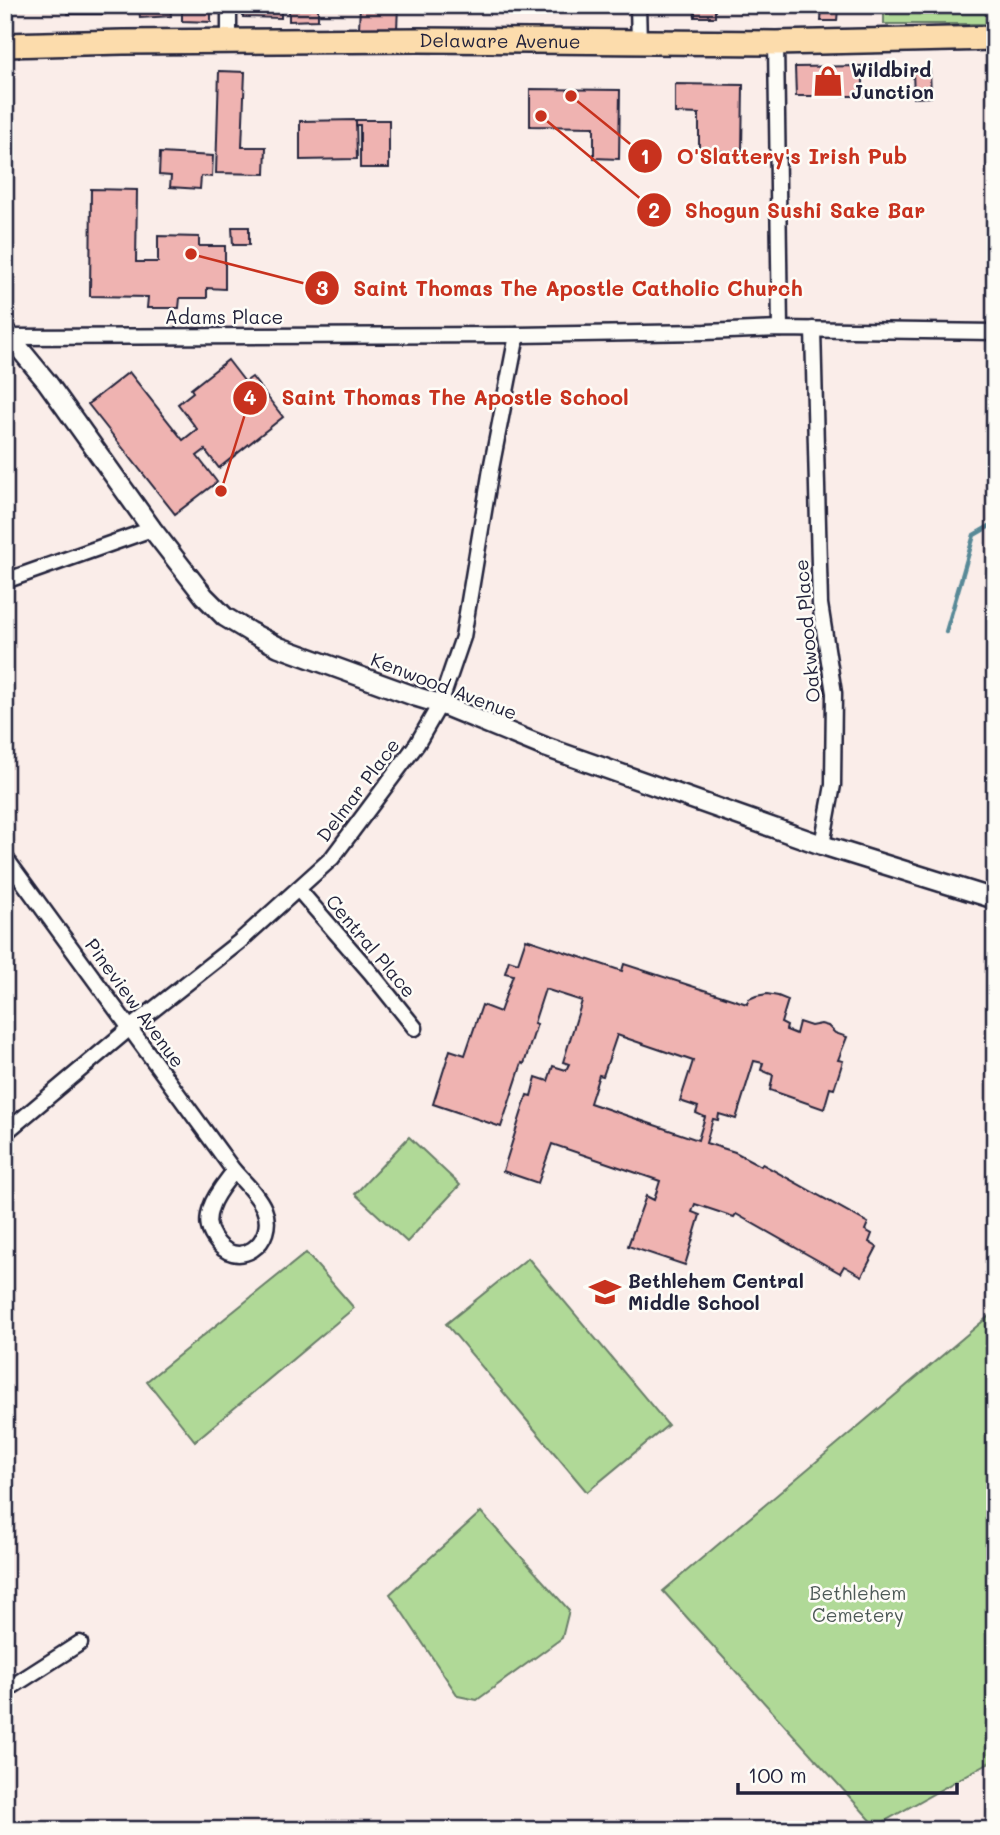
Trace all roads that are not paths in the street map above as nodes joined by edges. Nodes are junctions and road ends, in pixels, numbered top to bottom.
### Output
1 (229, 5) edge
2 (638, 5) edge
3 (995, 38) edge
4 (229, 41) junction
5 (639, 43) junction
6 (776, 43) junction
7 (5, 45) edge
8 (780, 328) junction
9 (813, 329) junction
10 (995, 332) edge
11 (7, 335) edge
12 (517, 335) junction
13 (152, 529) junction
14 (5, 581) edge
15 (440, 704) junction
16 (822, 845) junction
17 (5, 857) edge
18 (298, 889) junction
19 (995, 899) edge
20 (130, 1028) junction
21 (415, 1028) dead end
22 (5, 1133) edge
23 (234, 1171) junction
24 (80, 1643) dead end
25 (5, 1690) edge

1 - 4 street
2 - 5 street
3 - 6 main road, Delaware Avenue
4 - 5 main road, Delaware Avenue
4 - 7 main road, Delaware Avenue
5 - 6 main road, Delaware Avenue
6 - 8 street
8 - 9 street, Adams Place
8 - 12 street, Adams Place
9 - 10 street, Adams Place
9 - 16 street, Oakwood Place
11 - 12 street, Adams Place
11 - 13 street, Kenwood Avenue
12 - 15 street, Delmar Place
13 - 14 street
13 - 15 street, Kenwood Avenue
15 - 16 street, Kenwood Avenue
15 - 18 street, Delmar Place
16 - 19 street, Kenwood Avenue
17 - 20 street, Pineview Avenue
18 - 20 street, Delmar Place
18 - 21 street, Central Place
20 - 22 street, Delmar Place
20 - 23 street, Pineview Avenue
23 - 23 street, Pineview Avenue
24 - 25 street

